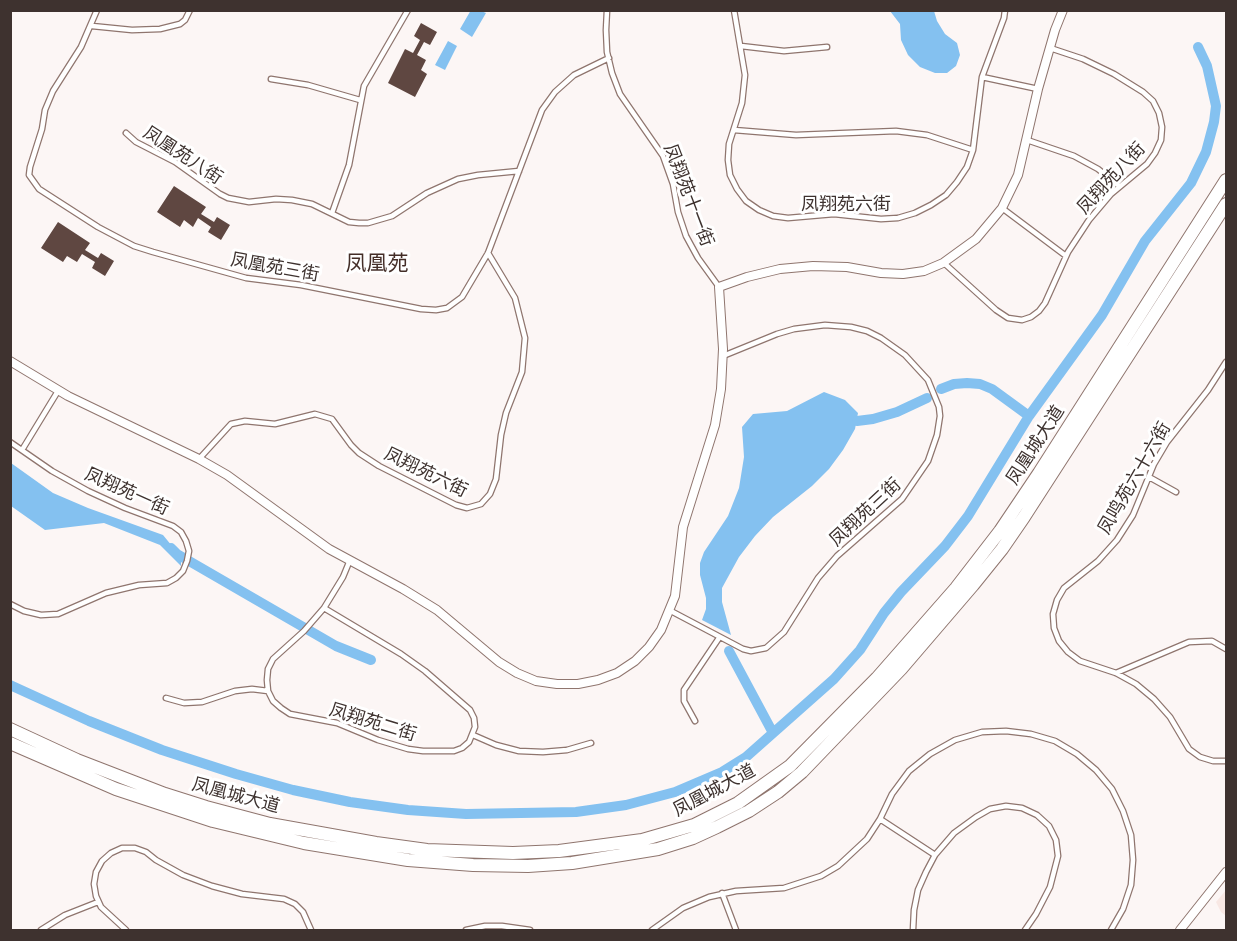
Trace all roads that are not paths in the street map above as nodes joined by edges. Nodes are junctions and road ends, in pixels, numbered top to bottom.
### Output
1 (97, 10) edge
2 (190, 10) edge
3 (408, 10) edge
4 (607, 10) edge
5 (734, 10) edge
6 (1005, 10) edge
7 (1063, 10) edge
8 (92, 26) junction
9 (741, 46) junction
10 (827, 47) dead end
11 (1050, 48) junction
12 (609, 58) junction
13 (982, 77) junction
14 (271, 79) dead end
15 (1038, 89) junction
16 (360, 100) junction
17 (734, 130) junction
18 (126, 133) dead end
19 (1027, 140) junction
20 (973, 150) junction
21 (519, 171) junction
22 (1227, 180) edge
23 (1119, 186) junction
24 (1227, 204) edge
25 (1002, 208) junction
26 (332, 213) junction
27 (488, 253) junction
28 (1066, 256) junction
29 (943, 263) junction
30 (719, 287) junction
31 (723, 356) junction
32 (10, 361) edge
33 (1227, 362) edge
34 (58, 391) junction
35 (10, 442) edge
36 (22, 450) junction
37 (199, 459) junction
38 (1149, 477) junction
39 (1176, 492) dead end
40 (350, 560) junction
41 (10, 604) edge
42 (324, 608) junction
43 (669, 610) junction
44 (719, 638) junction
45 (1227, 649) edge
46 (1116, 673) junction
47 (268, 691) junction
48 (166, 698) dead end
49 (695, 721) dead end
50 (10, 729) edge
51 (474, 735) junction
52 (10, 743) edge
53 (591, 743) dead end
54 (1227, 761) edge
55 (880, 819) junction
56 (936, 855) junction
57 (1227, 872) edge
58 (722, 893) junction
59 (98, 902) junction
60 (1028, 929) edge
61 (41, 930) edge
62 (126, 930) edge
63 (311, 930) edge
64 (466, 930) edge
65 (530, 930) edge
66 (652, 930) edge
67 (736, 930) edge
68 (914, 930) edge
69 (1111, 930) edge
70 (1180, 930) edge

1 - 8 lane, 凤凰苑三街
2 - 8 lane
3 - 16 lane
4 - 12 lane, 凤翔苑十一街
5 - 9 lane
6 - 13 lane, 凤翔苑六街
7 - 11 street
8 - 27 lane, 凤凰苑三街
9 - 10 lane
9 - 17 lane
11 - 15 street
11 - 23 lane, 凤翔苑八街
12 - 21 lane, 凤凰苑三街
12 - 30 lane, 凤翔苑十一街
13 - 15 lane
13 - 20 lane, 凤翔苑六街
14 - 16 lane
15 - 19 street
16 - 26 lane
17 - 20 lane
17 - 20 lane, 凤翔苑六街
18 - 26 lane, 凤凰苑八街
19 - 23 lane
19 - 25 street
21 - 26 lane, 凤凰苑八街
21 - 27 lane, 凤凰苑三街
22 - 50 main road, 凤凰城大道
23 - 28 lane, 凤翔苑八街
24 - 52 main road, 凤凰城大道
25 - 28 lane
25 - 29 street
27 - 37 lane, 凤翔苑六街
28 - 29 lane, 凤翔苑八街
29 - 30 street
30 - 31 street
31 - 43 street
31 - 44 lane, 凤翔苑三街
32 - 34 street
33 - 38 lane, 凤鸣苑六十六街
34 - 36 lane
34 - 37 street
35 - 36 lane, 凤翔苑一街
36 - 41 lane, 凤翔苑一街
37 - 40 street
38 - 39 lane
38 - 46 lane, 凤鸣苑六十六街
40 - 42 lane
40 - 43 street
42 - 47 lane
42 - 51 lane
43 - 44 lane, 凤翔苑三街
44 - 49 lane
45 - 46 lane
46 - 54 lane
47 - 48 lane
47 - 51 lane, 凤翔苑二街
51 - 53 lane
55 - 56 lane
55 - 58 lane
55 - 69 lane
56 - 60 lane
56 - 68 lane
57 - 70 street
58 - 66 lane
58 - 67 lane
59 - 61 lane
59 - 62 lane
59 - 63 lane
64 - 65 lane

